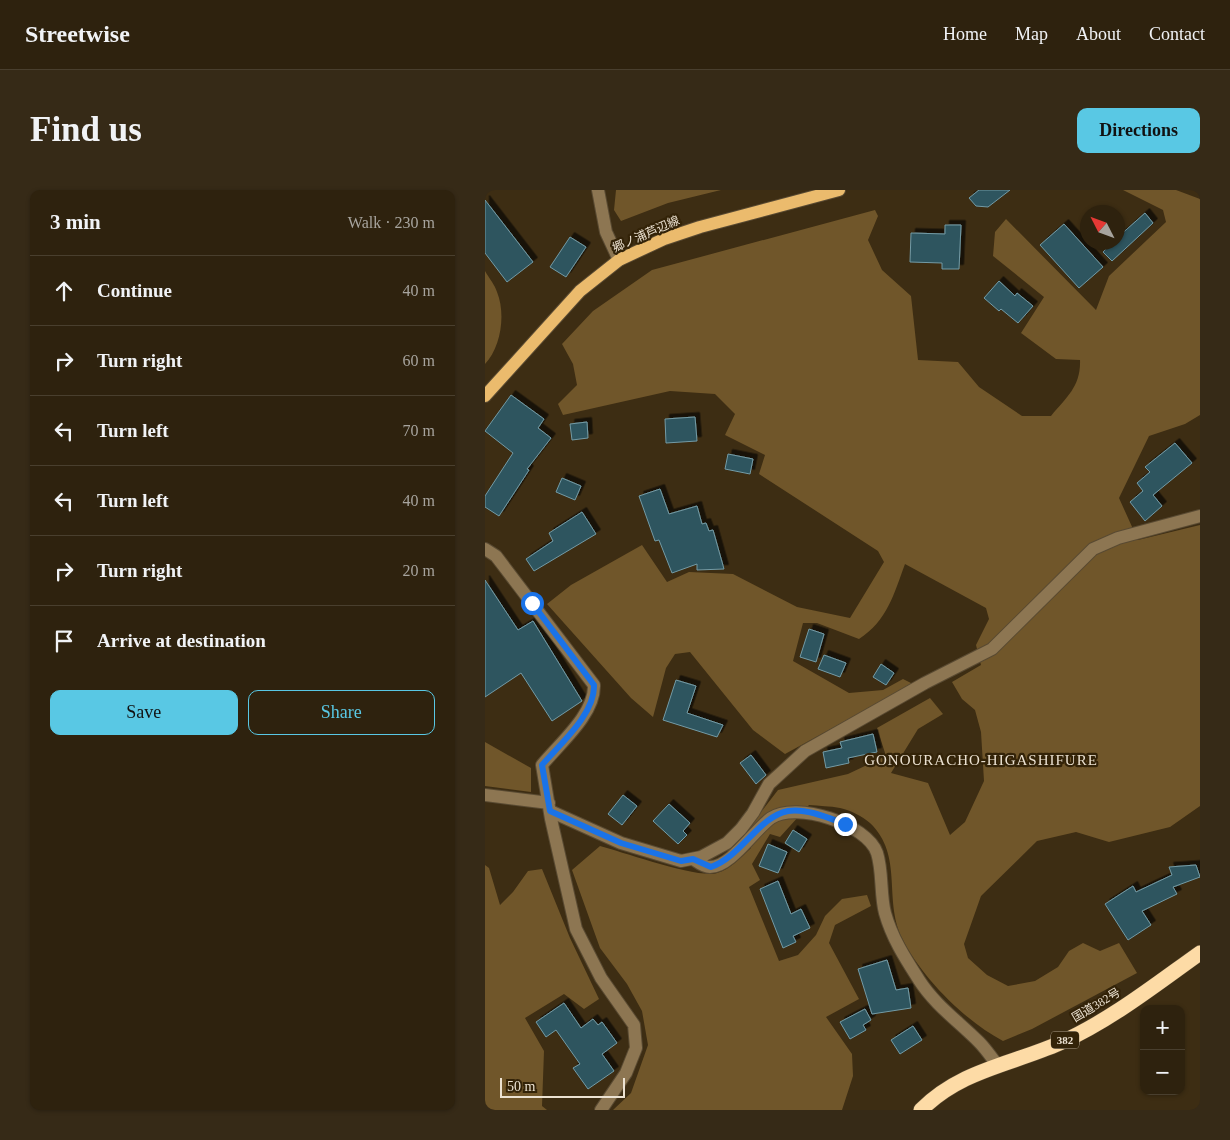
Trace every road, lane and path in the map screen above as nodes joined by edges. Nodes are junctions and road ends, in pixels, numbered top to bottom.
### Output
1 (598, 190) edge
2 (839, 190) edge
3 (619, 260) junction
4 (485, 396) edge
5 (1200, 516) edge
6 (485, 549) edge
7 (485, 795) edge
8 (549, 807) junction
9 (693, 859) junction
10 (1200, 953) edge
11 (998, 1066) junction
12 (601, 1110) edge
13 (921, 1110) edge

1 - 3 street
2 - 3 main road, 郷ノ浦芦辺線
3 - 4 main road, 郷ノ浦芦辺線
5 - 9 street
6 - 8 street
7 - 8 street
8 - 9 street
8 - 12 street
9 - 11 street
10 - 11 highway, 国道382号 / 382
11 - 13 highway, 国道382号 / 382

